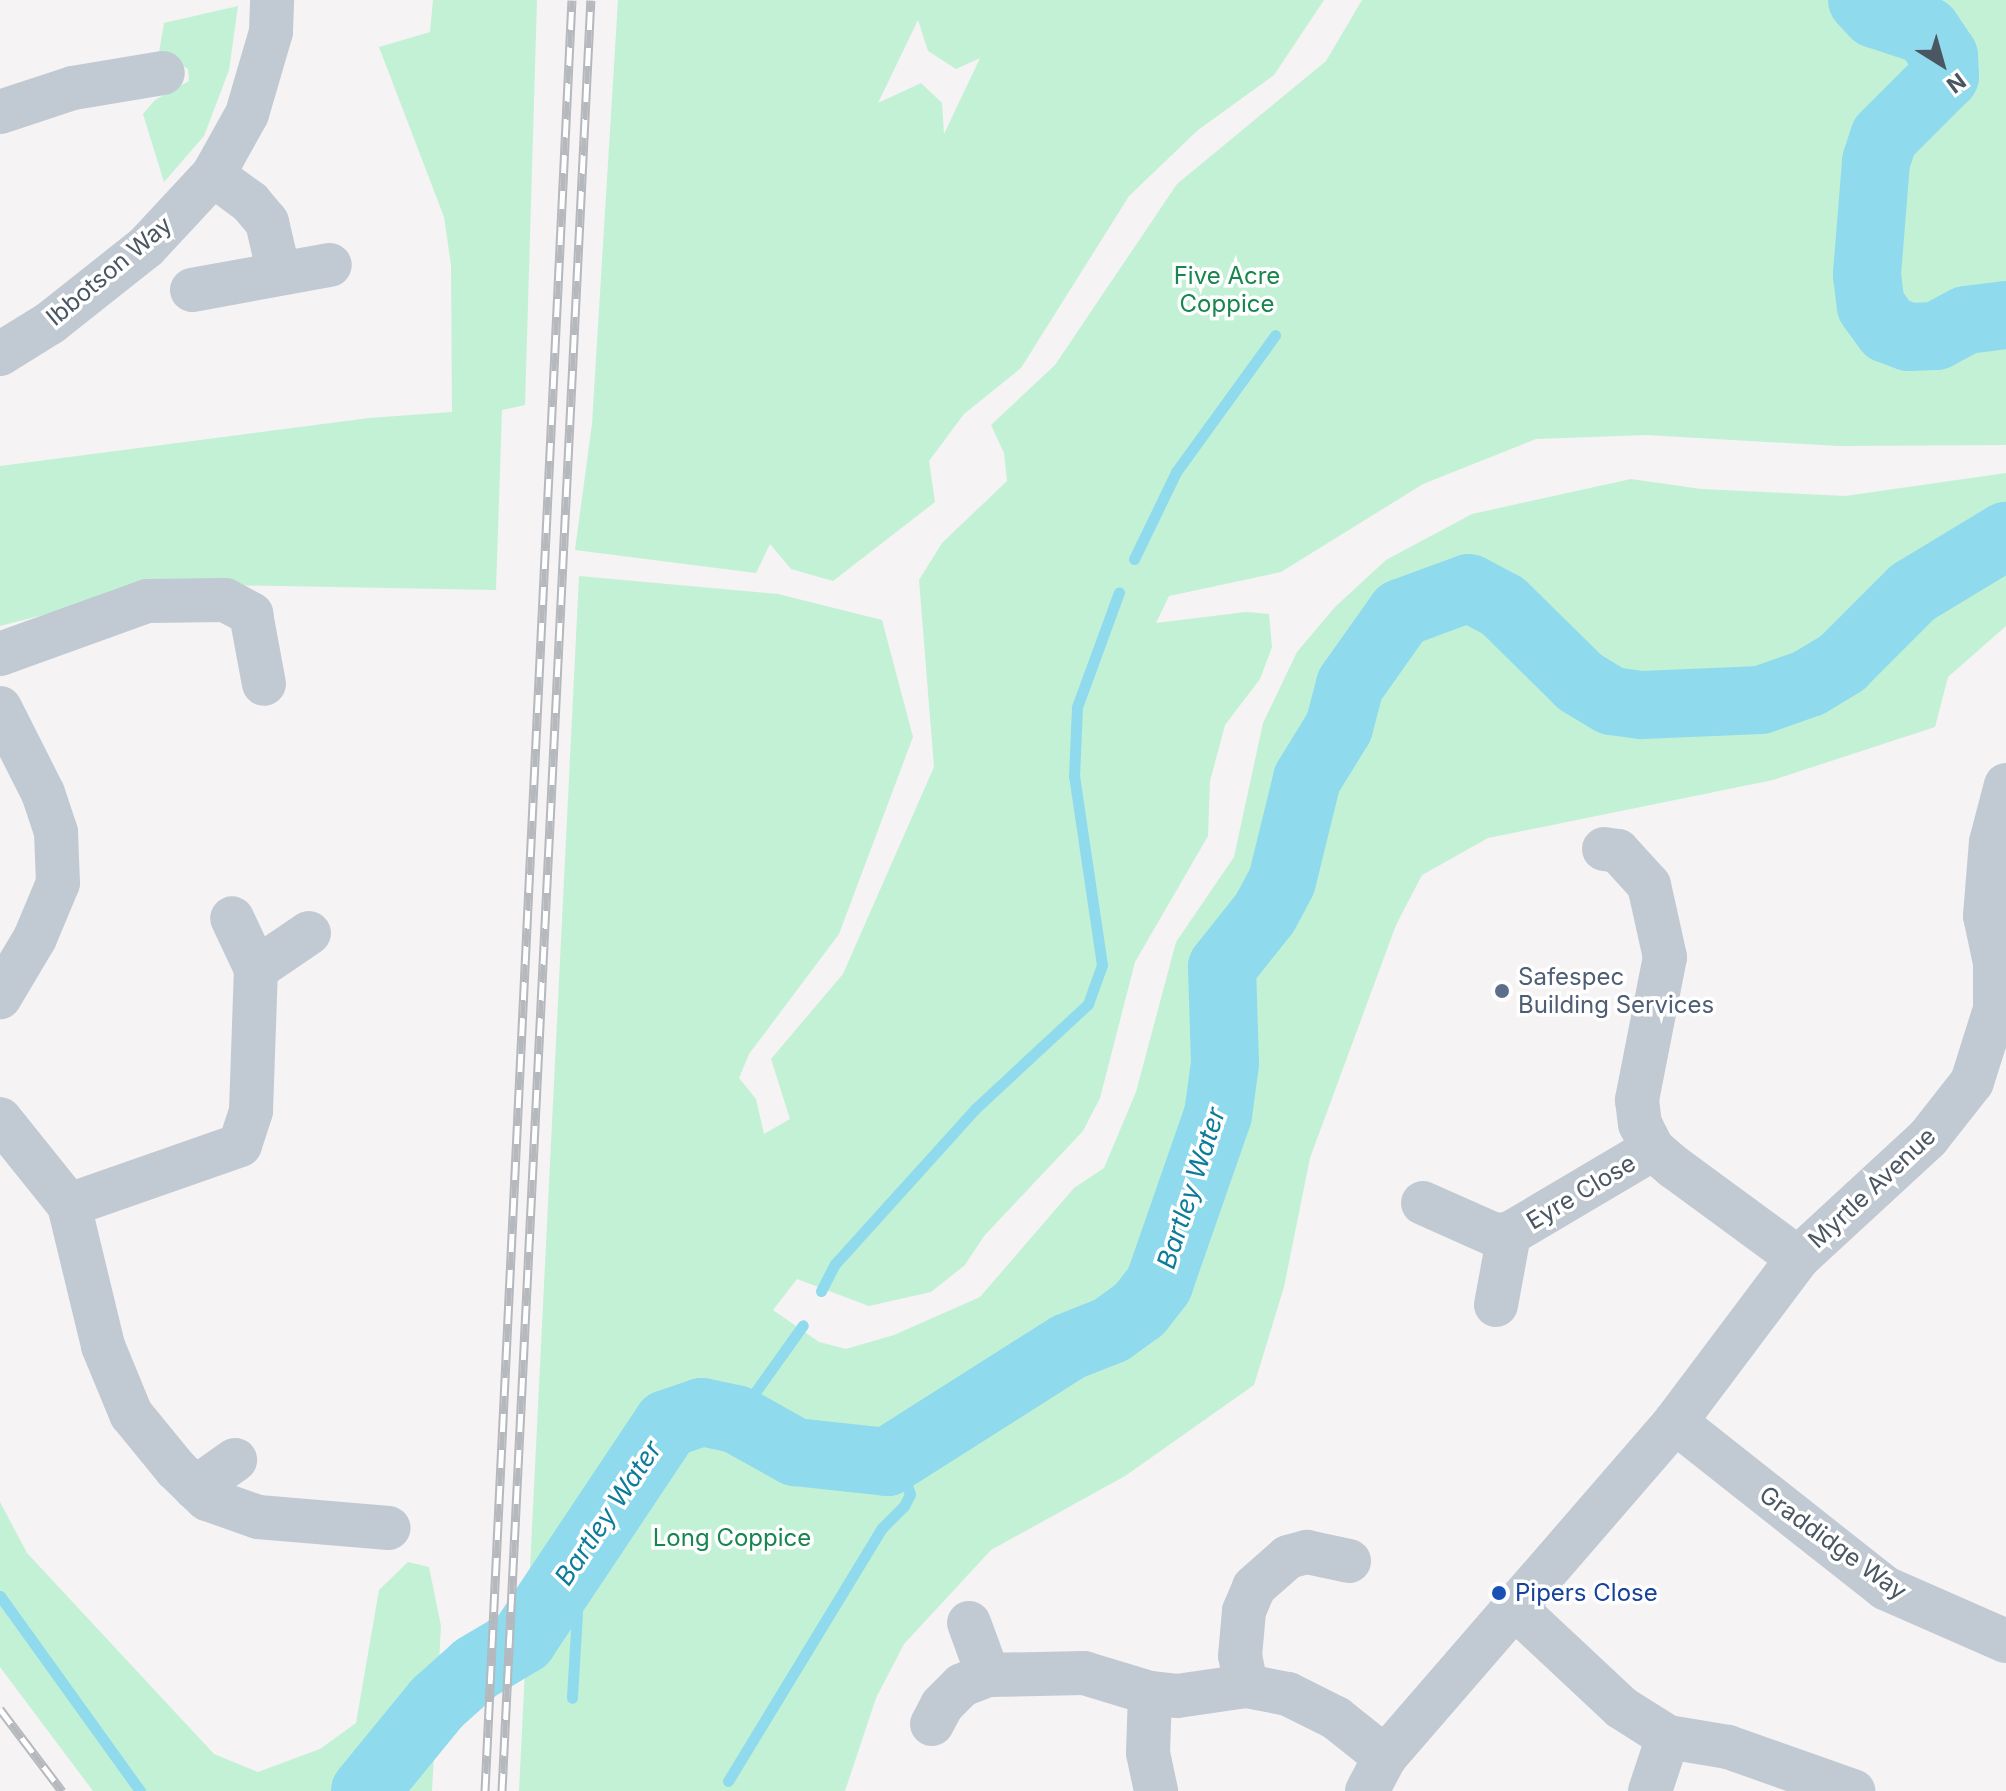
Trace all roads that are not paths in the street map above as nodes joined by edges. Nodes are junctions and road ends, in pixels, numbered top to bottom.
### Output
1 (272, 0) edge
2 (163, 73) dead end
3 (0, 112) edge
4 (213, 175) junction
5 (330, 265) dead end
6 (279, 274) junction
7 (192, 290) dead end
8 (0, 354) edge
9 (0, 654) edge
10 (264, 684) dead end
11 (0, 708) edge
12 (2006, 785) edge
13 (1604, 849) dead end
14 (232, 918) dead end
15 (309, 933) dead end
16 (256, 969) junction
17 (0, 997) edge
18 (1989, 1088) edge
19 (0, 1119) edge
20 (1653, 1149) junction
21 (1423, 1203) dead end
22 (69, 1205) junction
23 (1509, 1234) junction
24 (1798, 1258) junction
25 (1496, 1305) dead end
26 (1675, 1422) junction
27 (235, 1460) dead end
28 (195, 1488) junction
29 (389, 1528) dead end
30 (1349, 1561) dead end
31 (1515, 1608) junction
32 (969, 1623) dead end
33 (2006, 1641) edge
34 (988, 1675) junction
35 (1246, 1686) junction
36 (1150, 1693) junction
37 (932, 1724) dead end
38 (1668, 1737) junction
39 (1376, 1774) edge
40 (1156, 1791) edge
41 (1650, 1791) edge
42 (1853, 1791) edge

1 - 4 street, Ibbotson Way
2 - 3 street
4 - 6 street
4 - 8 street, Ibbotson Way
5 - 6 street
6 - 7 street
9 - 10 street
11 - 17 street
12 - 18 street, Myrtle Avenue
13 - 20 street
14 - 16 street
15 - 16 street
16 - 22 street
18 - 24 street, Myrtle Avenue
19 - 22 street
20 - 23 street, Eyre Close
20 - 24 street
21 - 23 street, Eyre Close
22 - 28 street
23 - 25 street, Eyre Close
24 - 26 street, Myrtle Avenue
26 - 31 street, Myrtle Avenue
26 - 33 street, Graddidge Way
27 - 28 street
28 - 29 street
30 - 35 street
31 - 38 street
31 - 39 street, Myrtle Avenue
32 - 34 street
34 - 36 street
34 - 37 street
35 - 36 street
35 - 39 street
36 - 40 street
38 - 41 street
38 - 42 street

